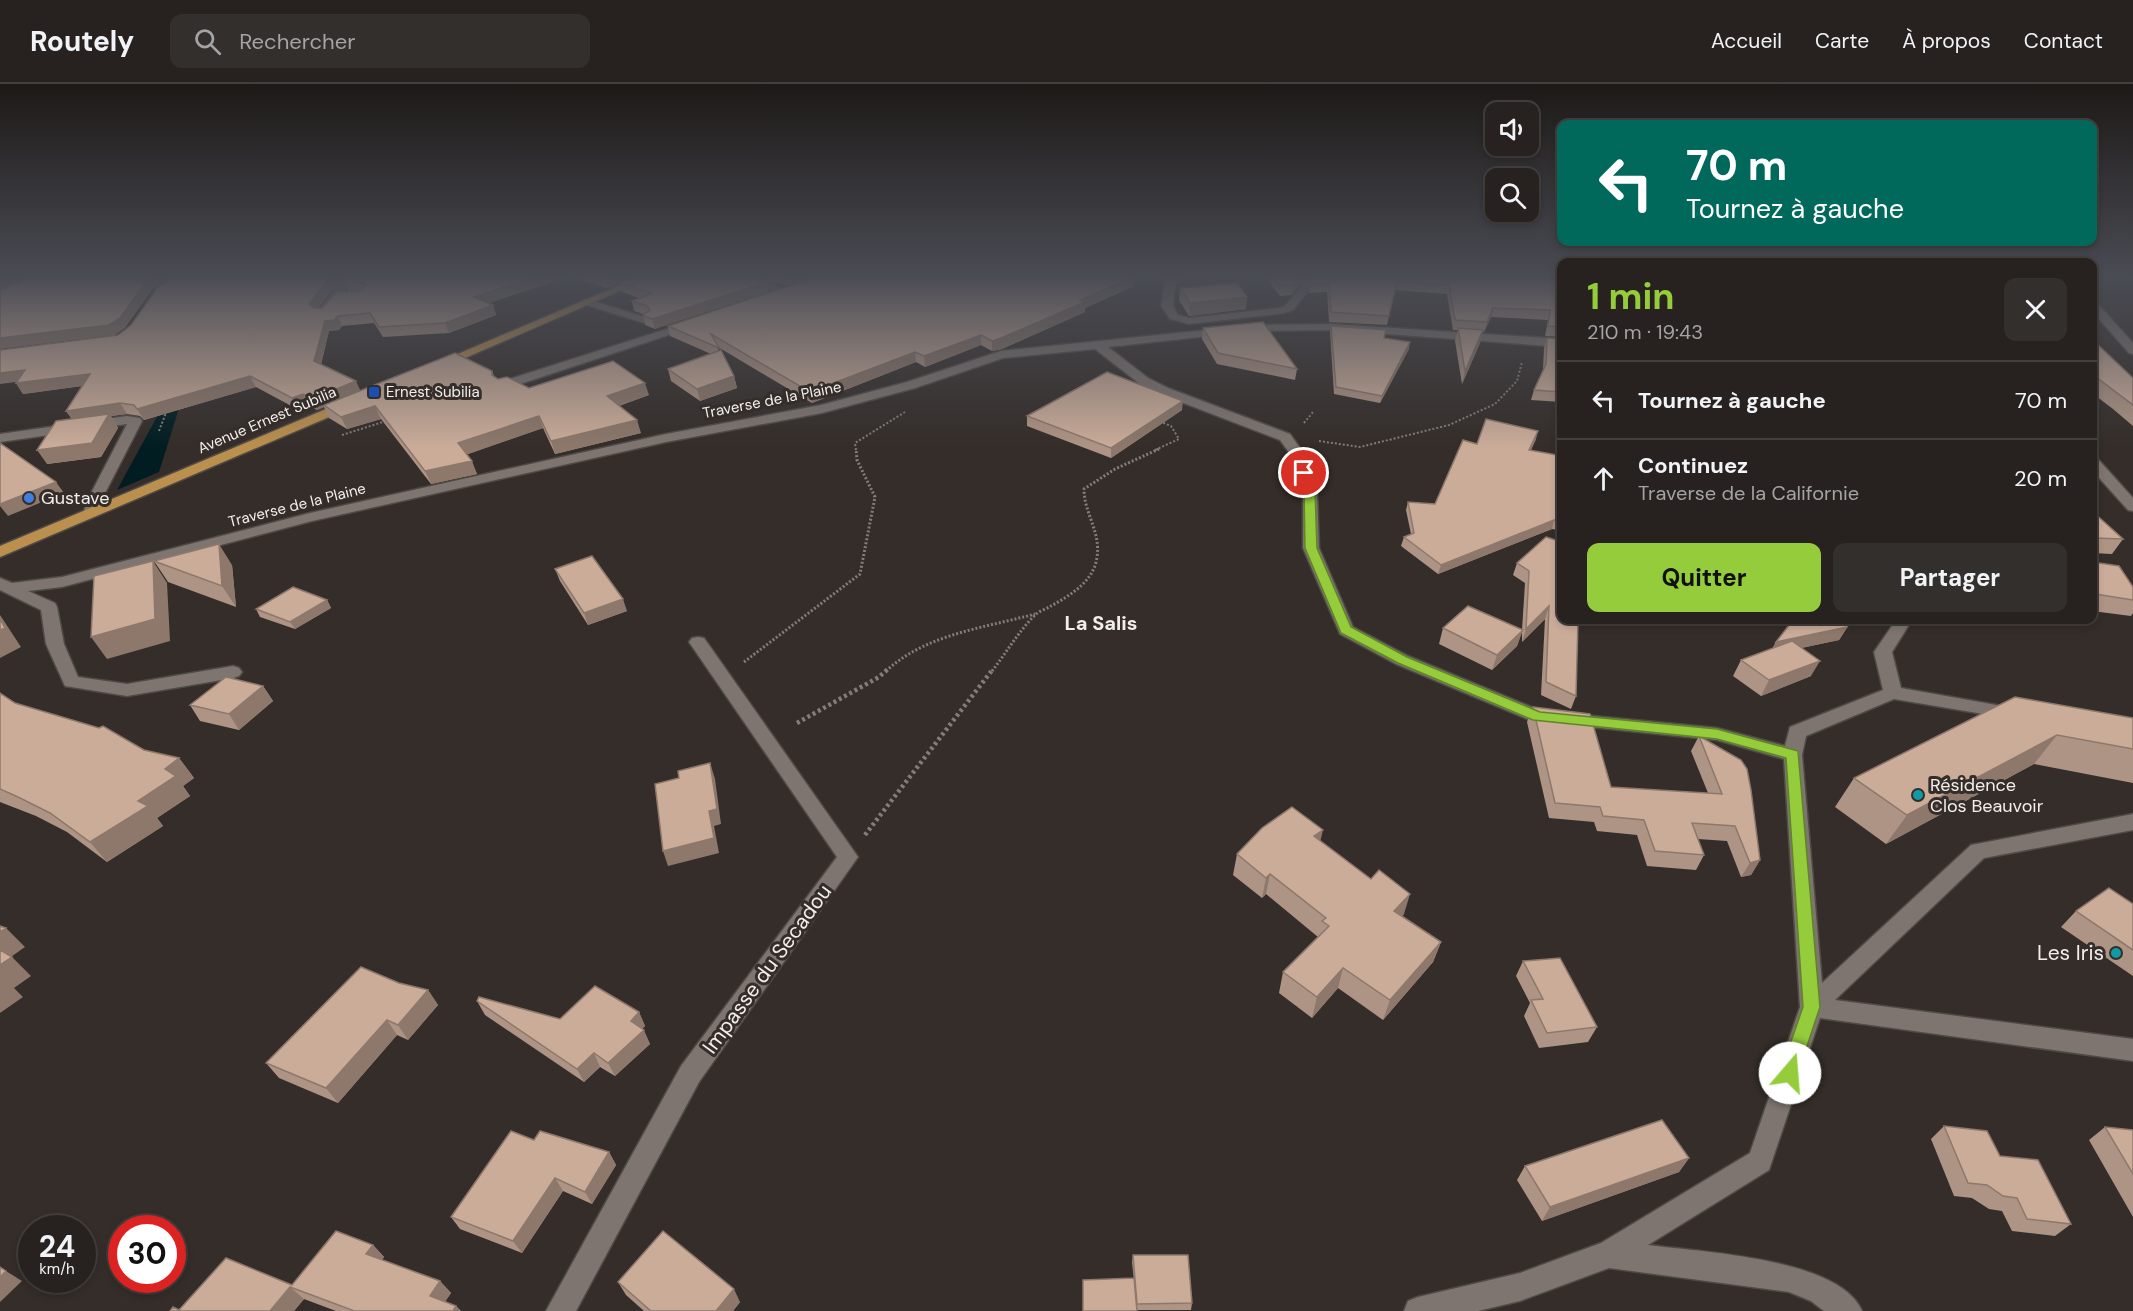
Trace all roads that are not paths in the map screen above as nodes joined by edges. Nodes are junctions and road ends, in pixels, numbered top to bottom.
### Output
1 (511, 334) edge
2 (659, 334) edge
3 (1193, 334) edge
4 (1427, 334) edge
5 (2119, 334) edge
6 (1557, 343) edge
7 (1096, 344) junction
8 (2133, 350) edge
9 (429, 369) edge
10 (504, 385) edge
11 (364, 397) edge
12 (0, 438) edge
13 (2097, 467) edge
14 (2133, 507) edge
15 (90, 514) junction
16 (0, 552) edge
17 (4, 586) edge
18 (1901, 624) edge
19 (698, 642) dead end
20 (233, 672) dead end
21 (1893, 693) junction
22 (2030, 716) edge
23 (1793, 755) junction
24 (2133, 822) edge
25 (1812, 1007) junction
26 (2133, 1050) edge
27 (1609, 1254) junction
28 (560, 1311) edge
29 (1418, 1311) edge
30 (1848, 1311) edge

1 - 9 main road
2 - 10 street
3 - 7 street, Traverse de la Plaine
4 - 6 street, Traverse de la Plaine
5 - 8 street
7 - 17 street, Traverse de la Plaine
7 - 23 street
11 - 15 main road, Avenue Ernest Subilia
12 - 15 street
13 - 14 street
15 - 16 main road, Avenue Ernest Subilia
17 - 20 street
18 - 21 street
19 - 28 street, Impasse du Secadou
21 - 22 street
21 - 23 street
23 - 25 street
24 - 25 street
25 - 26 street
25 - 27 street
27 - 29 street
27 - 30 street

